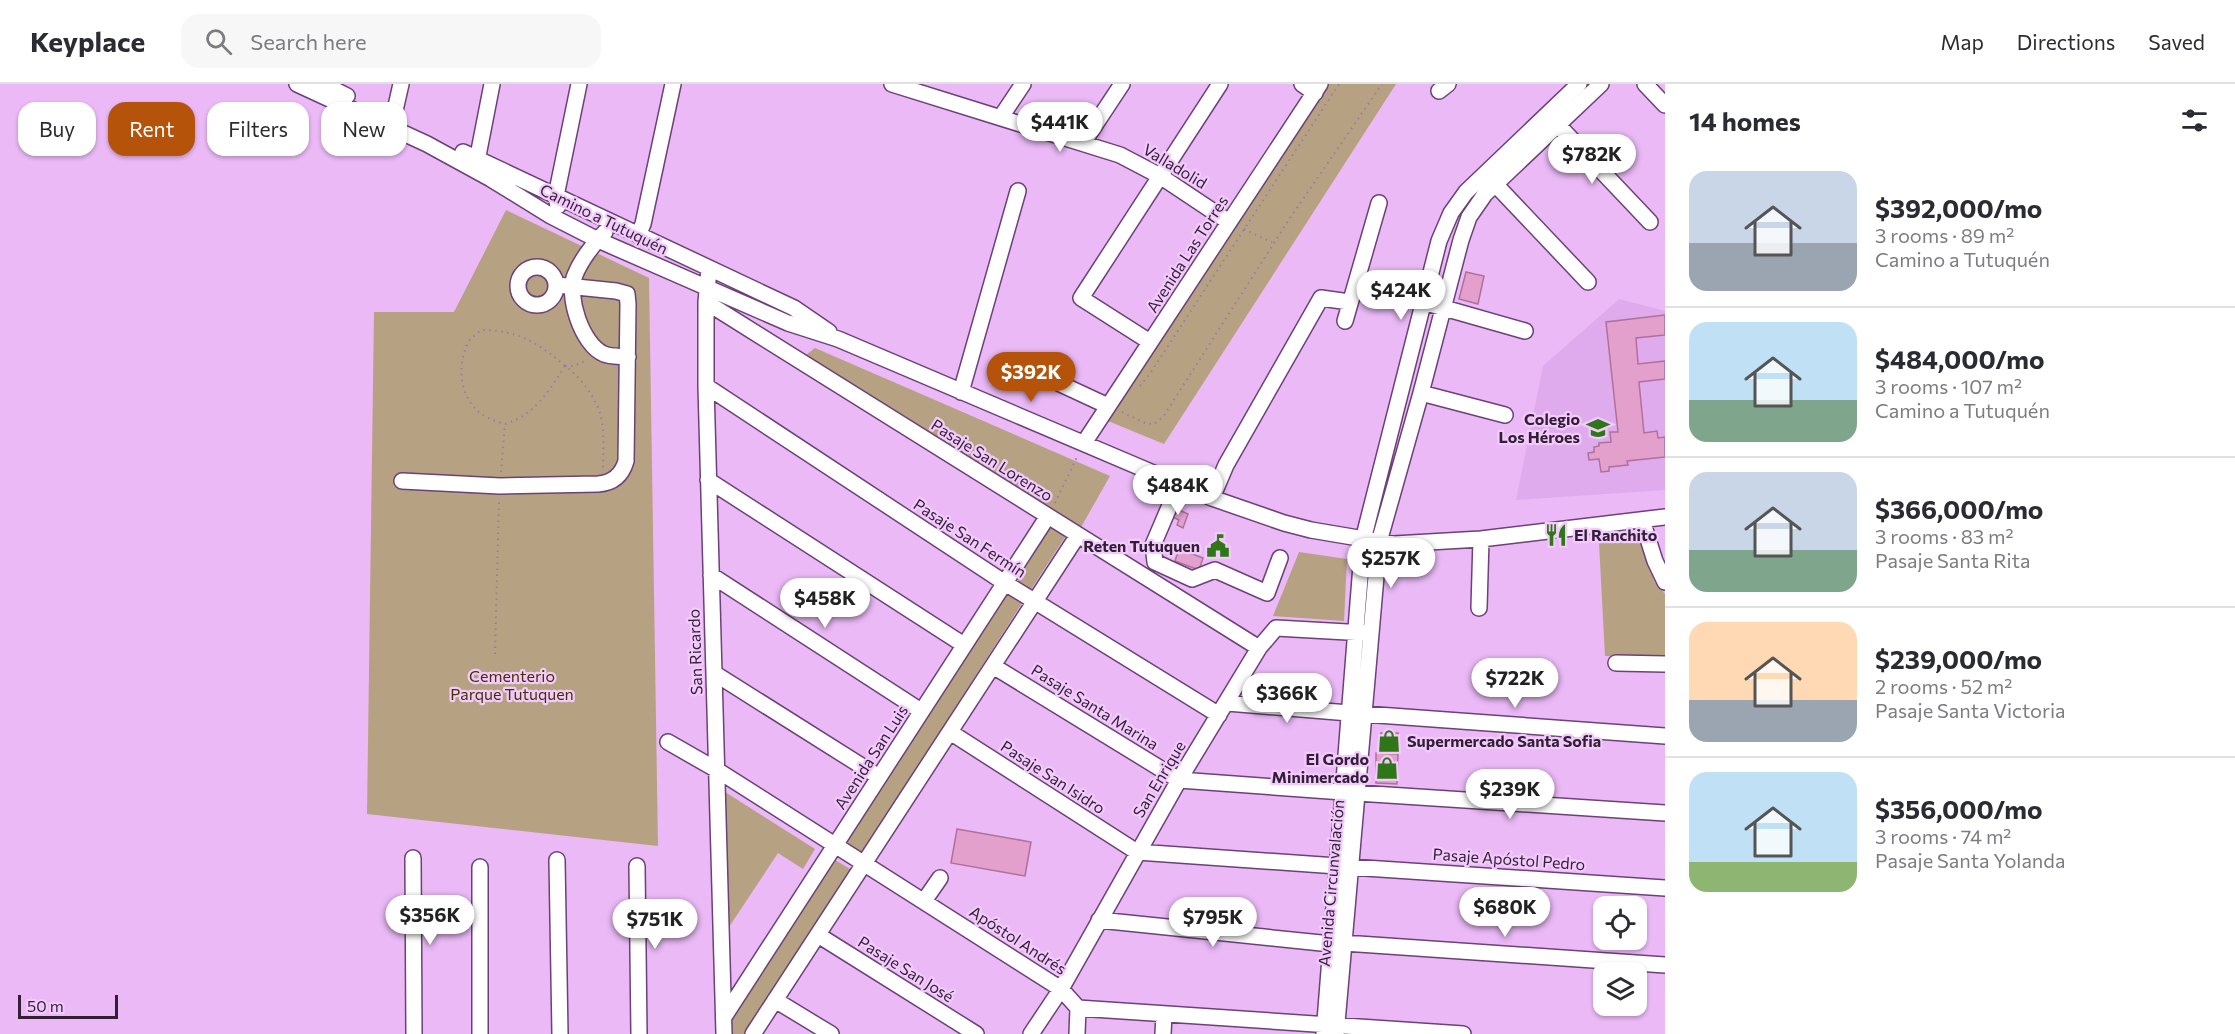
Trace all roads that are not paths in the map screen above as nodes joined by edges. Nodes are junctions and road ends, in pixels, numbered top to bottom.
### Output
1 (323, 84) edge
2 (401, 84) edge
3 (492, 84) edge
4 (579, 84) edge
5 (673, 84) edge
6 (1023, 84) edge
7 (1122, 84) edge
8 (1220, 84) edge
9 (1579, 84) edge
10 (1600, 84) edge
11 (1645, 84) edge
12 (300, 85) edge
13 (897, 85) edge
14 (1312, 87) edge
15 (932, 89) edge
16 (341, 102) edge
17 (354, 102) edge
18 (397, 102) edge
19 (1665, 105) edge
20 (1000, 117) junction
21 (1558, 125) junction
22 (407, 131) edge
23 (1083, 143) junction
24 (477, 165) junction
25 (1160, 176) junction
26 (1496, 185) junction
27 (1018, 191) dead end
28 (556, 196) junction
29 (1379, 203) dead end
30 (560, 221) junction
31 (1229, 222) junction
32 (1650, 222) dead end
33 (614, 224) junction
34 (638, 235) junction
35 (598, 240) junction
36 (709, 269) junction
37 (1588, 282) dead end
38 (556, 285) dead end
39 (574, 286) junction
40 (706, 295) junction
41 (1349, 302) junction
42 (1422, 302) junction
43 (1443, 308) junction
44 (1345, 321) dead end
45 (1525, 331) dead end
46 (838, 339) junction
47 (1150, 342) junction
48 (628, 357) junction
49 (1041, 380) dead end
50 (705, 386) junction
51 (961, 392) junction
52 (1421, 393) junction
53 (1108, 406) junction
54 (1505, 415) dead end
55 (1084, 443) junction
56 (708, 480) junction
57 (402, 481) dead end
58 (1179, 484) junction
59 (1212, 498) junction
60 (1048, 516) junction
61 (1665, 517) edge
62 (1642, 520) junction
63 (1078, 535) junction
64 (1480, 539) junction
65 (1363, 540) junction
66 (1379, 542) junction
67 (1280, 558) dead end
68 (711, 575) junction
69 (1665, 582) edge
70 (1005, 583) junction
71 (1035, 601) junction
72 (1479, 608) dead end
73 (1363, 633) junction
74 (964, 645) junction
75 (1258, 648) junction
76 (1616, 663) dead end
77 (1665, 664) edge
78 (993, 666) junction
79 (714, 673) junction
80 (1223, 709) junction
81 (921, 711) junction
82 (1356, 714) junction
83 (950, 732) junction
84 (1665, 736) edge
85 (668, 742) dead end
86 (717, 770) junction
87 (879, 777) junction
88 (1179, 780) junction
89 (1350, 793) junction
90 (1665, 813) edge
91 (835, 845) junction
92 (1137, 852) junction
93 (413, 858) dead end
94 (557, 860) dead end
95 (864, 863) junction
96 (638, 866) dead end
97 (1344, 866) junction
98 (480, 867) dead end
99 (940, 878) dead end
100 (1665, 888) edge
101 (924, 902) junction
102 (1099, 920) junction
103 (818, 935) junction
104 (1337, 944) junction
105 (1665, 965) edge
106 (1061, 989) junction
107 (775, 1000) junction
108 (1078, 1008) junction
109 (1164, 1014) junction
110 (724, 1017) junction
111 (1239, 1027) edge
112 (1330, 1030) edge
113 (1407, 1032) edge
114 (414, 1034) edge
115 (480, 1034) edge
116 (560, 1034) edge
117 (639, 1034) edge
118 (724, 1034) edge
119 (753, 1034) edge
120 (831, 1034) edge
121 (976, 1034) edge
122 (1031, 1034) edge
123 (1077, 1034) edge
124 (1163, 1034) edge
125 (1463, 1034) edge

1 - 17 street, Camino a Tutuquén
2 - 18 street
3 - 24 street
4 - 28 street
5 - 34 street
6 - 20 street
7 - 23 street
8 - 25 street
9 - 42 street, Avenida Circunvalación
10 - 21 street, Avenida Circunvalación
11 - 19 street
12 - 16 street, Camino a Tutuquén
13 - 15 street, Valladolid
14 - 31 street, Avenida Las Torres
15 - 20 street, Valladolid
20 - 23 street, Valladolid
21 - 26 street, Avenida Circunvalación
21 - 32 street
22 - 24 street, Camino a Tutuquén
23 - 25 street, Valladolid
24 - 28 street, Camino a Tutuquén
24 - 30 street, Camino a Tutuquén
25 - 31 street, Valladolid
25 - 47 street
26 - 37 street
26 - 43 street, Avenida Circunvalación
27 - 51 street
28 - 30 street
28 - 33 street, Camino a Tutuquén
29 - 41 street
30 - 35 street, Camino a Tutuquén
31 - 47 street, Avenida Las Torres
33 - 34 street, Camino a Tutuquén
33 - 35 street
34 - 36 street, Camino a Tutuquén
35 - 39 street
35 - 40 street, Camino a Tutuquén
36 - 40 street, San Ricardo
36 - 46 street, Camino a Tutuquén
38 - 39 street
39 - 48 street
39 - 48 street
40 - 46 street, Camino a Tutuquén
40 - 50 street, San Ricardo
40 - 60 street, Pasaje San Lorenzo
41 - 44 street
41 - 59 street
42 - 43 street
42 - 65 street, Avenida Circunvalación
43 - 45 street
43 - 52 street, Avenida Circunvalación
46 - 51 street, Camino a Tutuquén
47 - 53 street, Avenida Las Torres
48 - 57 street
49 - 53 street
50 - 56 street, San Ricardo
50 - 70 street, Pasaje San Fermín
51 - 55 street, Camino a Tutuquén
52 - 54 street
52 - 66 street, Avenida Circunvalación
53 - 55 street, Avenida Las Torres
55 - 58 street, Camino a Tutuquén
56 - 68 street, San Ricardo
56 - 74 street
58 - 59 street, Camino a Tutuquén
58 - 67 street
59 - 65 street, Camino a Tutuquén
60 - 63 street, Pasaje San Lorenzo
60 - 70 street, Avenida San Luis
61 - 62 street, Camino a Tutuquén
62 - 64 street, Camino a Tutuquén
62 - 69 street
63 - 71 street
63 - 75 street, Pasaje San Lorenzo
64 - 66 street, Camino a Tutuquén
64 - 72 street
65 - 66 street, Camino a Tutuquén
65 - 73 street, Avenida Circunvalación
66 - 73 street, Avenida Circunvalación
68 - 79 street, San Ricardo
68 - 81 street
70 - 71 street, Pasaje San Fermín
70 - 74 street, Avenida San Luis
71 - 78 street
71 - 80 street, Pasaje San Fermín
73 - 75 street, San Enrique
73 - 82 street, Avenida Circunvalación
74 - 81 street, Avenida San Luis
75 - 80 street, San Enrique
76 - 77 street
78 - 83 street
78 - 88 street, Pasaje Santa Marina
79 - 86 street, San Ricardo
79 - 87 street
80 - 82 street
80 - 88 street, San Enrique
81 - 87 street, Avenida San Luis
82 - 84 street
82 - 89 street, Avenida Circunvalación
83 - 92 street, Pasaje San Isidro
83 - 95 street
85 - 86 street, Apóstol Andrés
86 - 91 street, Apóstol Andrés
86 - 110 street, San Ricardo
87 - 91 street, Avenida San Luis
88 - 89 street
88 - 92 street, San Enrique
89 - 90 street
89 - 97 street, Avenida Circunvalación
91 - 95 street, Apóstol Andrés
91 - 110 street, Avenida San Luis
92 - 97 street, Pasaje Apóstol Pedro
92 - 102 street, San Enrique
93 - 114 street
94 - 116 street
95 - 101 street, Apóstol Andrés
95 - 103 street
96 - 117 street
97 - 100 street, Pasaje Apóstol Pedro
97 - 104 street, Avenida Circunvalación
98 - 115 street
99 - 101 street
101 - 106 street, Apóstol Andrés
102 - 104 street
102 - 106 street, San Enrique
103 - 107 street
103 - 121 street, Pasaje San José
104 - 105 street
104 - 112 street, Avenida Circunvalación
106 - 108 street, Apóstol Andrés
106 - 122 street, San Enrique
107 - 119 street
107 - 120 street
108 - 109 street
108 - 123 street
109 - 111 street
109 - 124 street
110 - 118 street, San Ricardo
111 - 112 street
112 - 113 street
113 - 125 street

